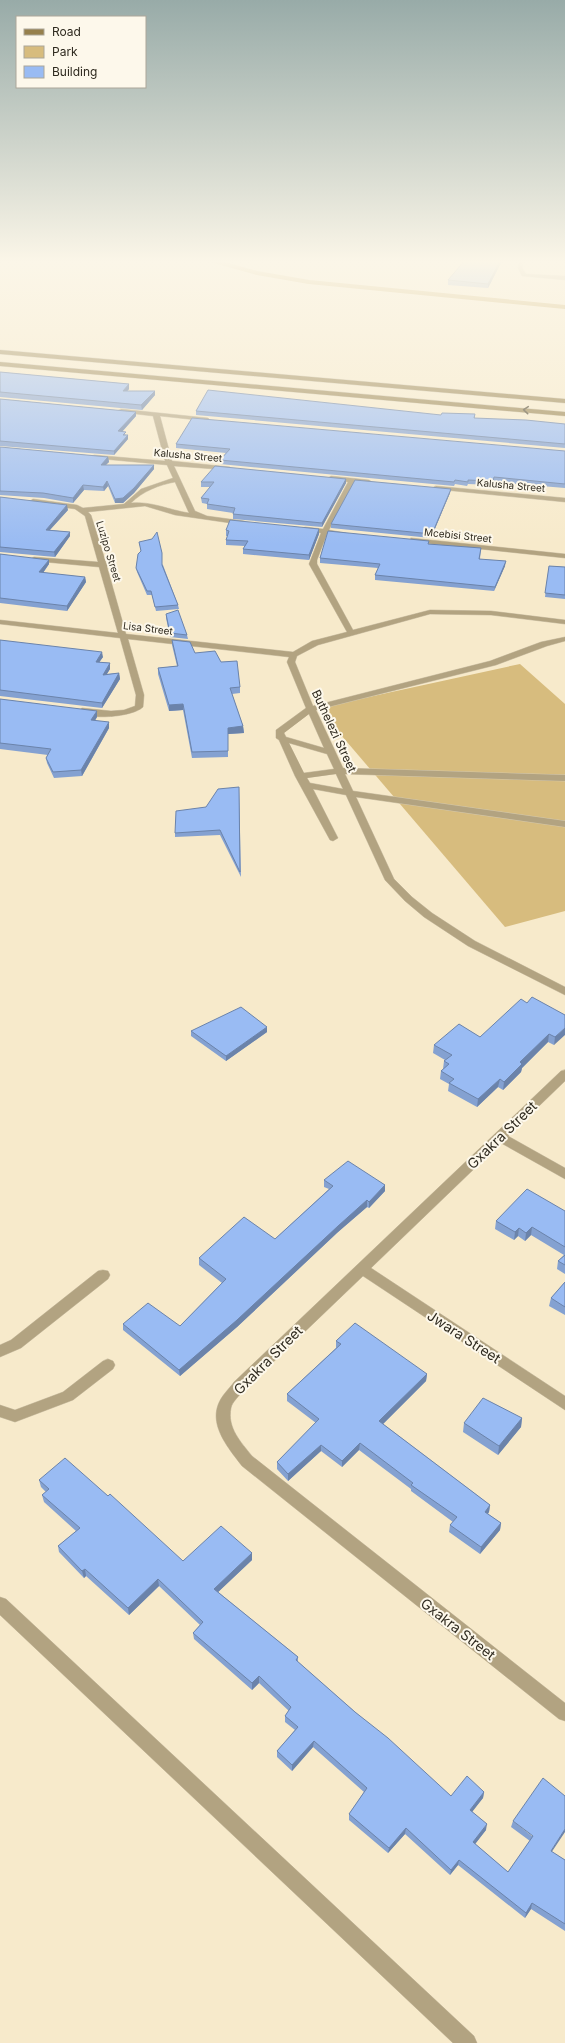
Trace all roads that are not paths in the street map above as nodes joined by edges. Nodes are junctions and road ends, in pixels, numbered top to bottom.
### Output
1 (27, 354) edge
2 (0, 364) edge
3 (565, 401) edge
4 (116, 411) edge
5 (156, 414) junction
6 (565, 414) edge
7 (211, 419) edge
8 (85, 456) edge
9 (170, 463) junction
10 (233, 469) edge
11 (320, 477) edge
12 (177, 479) junction
13 (352, 480) junction
14 (376, 482) edge
15 (431, 488) edge
16 (22, 500) edge
17 (565, 500) edge
18 (127, 504) junction
19 (84, 510) junction
20 (196, 516) junction
21 (250, 523) edge
22 (295, 528) edge
23 (325, 531) junction
24 (349, 533) edge
25 (404, 539) edge
26 (565, 556) edge
27 (23, 558) edge
28 (104, 565) junction
29 (0, 622) edge
30 (565, 622) edge
31 (351, 632) junction
32 (122, 636) junction
33 (565, 639) edge
34 (294, 655) junction
35 (310, 709) junction
36 (70, 710) edge
37 (280, 738) junction
38 (330, 752) junction
39 (339, 771) junction
40 (300, 776) junction
41 (565, 778) edge
42 (305, 786) junction
43 (349, 793) junction
44 (565, 824) edge
45 (333, 838) dead end
46 (565, 991) edge
47 (565, 1074) edge
48 (500, 1137) junction
49 (565, 1174) edge
50 (363, 1269) junction
51 (103, 1275) dead end
52 (0, 1351) edge
53 (108, 1365) dead end
54 (565, 1404) edge
55 (0, 1411) edge
56 (0, 1604) edge
57 (565, 1713) edge
58 (467, 2043) edge

1 - 3 main road
6 -> 2 main road
4 - 5 street
5 - 7 street
5 - 9 street
8 - 9 street, Kalusha Street
9 - 10 street, Kalusha Street
9 - 12 street
11 - 13 street
12 - 18 street
12 - 20 street
13 - 14 street
13 - 23 street
15 - 17 street, Kalusha Street
16 - 19 street, Luzipo Street
18 - 19 street
18 - 20 street
19 - 28 street, Luzipo Street
20 - 21 street
22 - 23 street
23 - 24 street
23 - 31 street
25 - 26 street, Mcebisi Street
27 - 28 street
28 - 32 street, Luzipo Street
29 - 32 street, Lisa Street
30 - 31 street
31 - 34 street
32 - 34 street, Lisa Street
32 - 36 street, Luzipo Street
33 - 35 street
34 - 35 street, Buthelezi Street
35 - 37 street
35 - 38 street, Buthelezi Street
37 - 38 street
37 - 40 street
38 - 39 street, Buthelezi Street
39 - 40 street
39 - 41 street
39 - 43 street, Buthelezi Street
40 - 42 street
42 - 43 street
42 - 45 street
43 - 44 street
43 - 46 street, Buthelezi Street
47 - 48 street, Gxakra Street
48 - 49 street
48 - 50 street, Gxakra Street
50 - 54 street, Jwara Street
50 - 57 street, Gxakra Street
51 - 52 street
53 - 55 street
56 - 58 street

